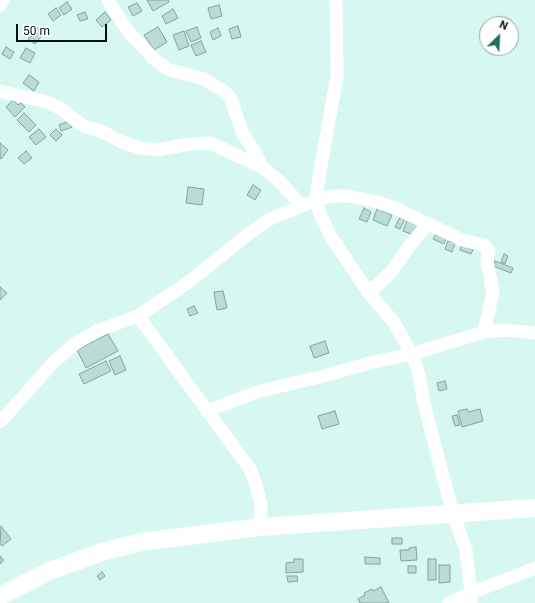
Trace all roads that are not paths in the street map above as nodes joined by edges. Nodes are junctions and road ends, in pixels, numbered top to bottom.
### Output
1 (3, 0) edge
2 (108, 0) edge
3 (336, 0) edge
4 (0, 6) edge
5 (0, 91) edge
6 (262, 167) junction
7 (316, 200) junction
8 (302, 206) junction
9 (428, 224) junction
10 (369, 293) junction
11 (138, 316) junction
12 (484, 332) junction
13 (535, 333) edge
14 (412, 354) junction
15 (207, 411) junction
16 (0, 422) edge
17 (535, 508) edge
18 (452, 514) junction
19 (260, 527) junction
20 (535, 568) edge
21 (0, 596) edge
22 (471, 598) edge
23 (449, 603) edge

1 - 4 street
2 - 6 street
3 - 7 street
5 - 6 street
6 - 8 street
7 - 8 street
7 - 9 street
7 - 10 street
8 - 11 street
9 - 10 street
9 - 12 street
10 - 14 street
11 - 15 street
11 - 16 street
12 - 13 street
12 - 14 street
14 - 15 street
14 - 18 street
15 - 19 street
17 - 18 main road
18 - 19 main road
18 - 22 street
19 - 21 main road
20 - 22 street
22 - 23 street

